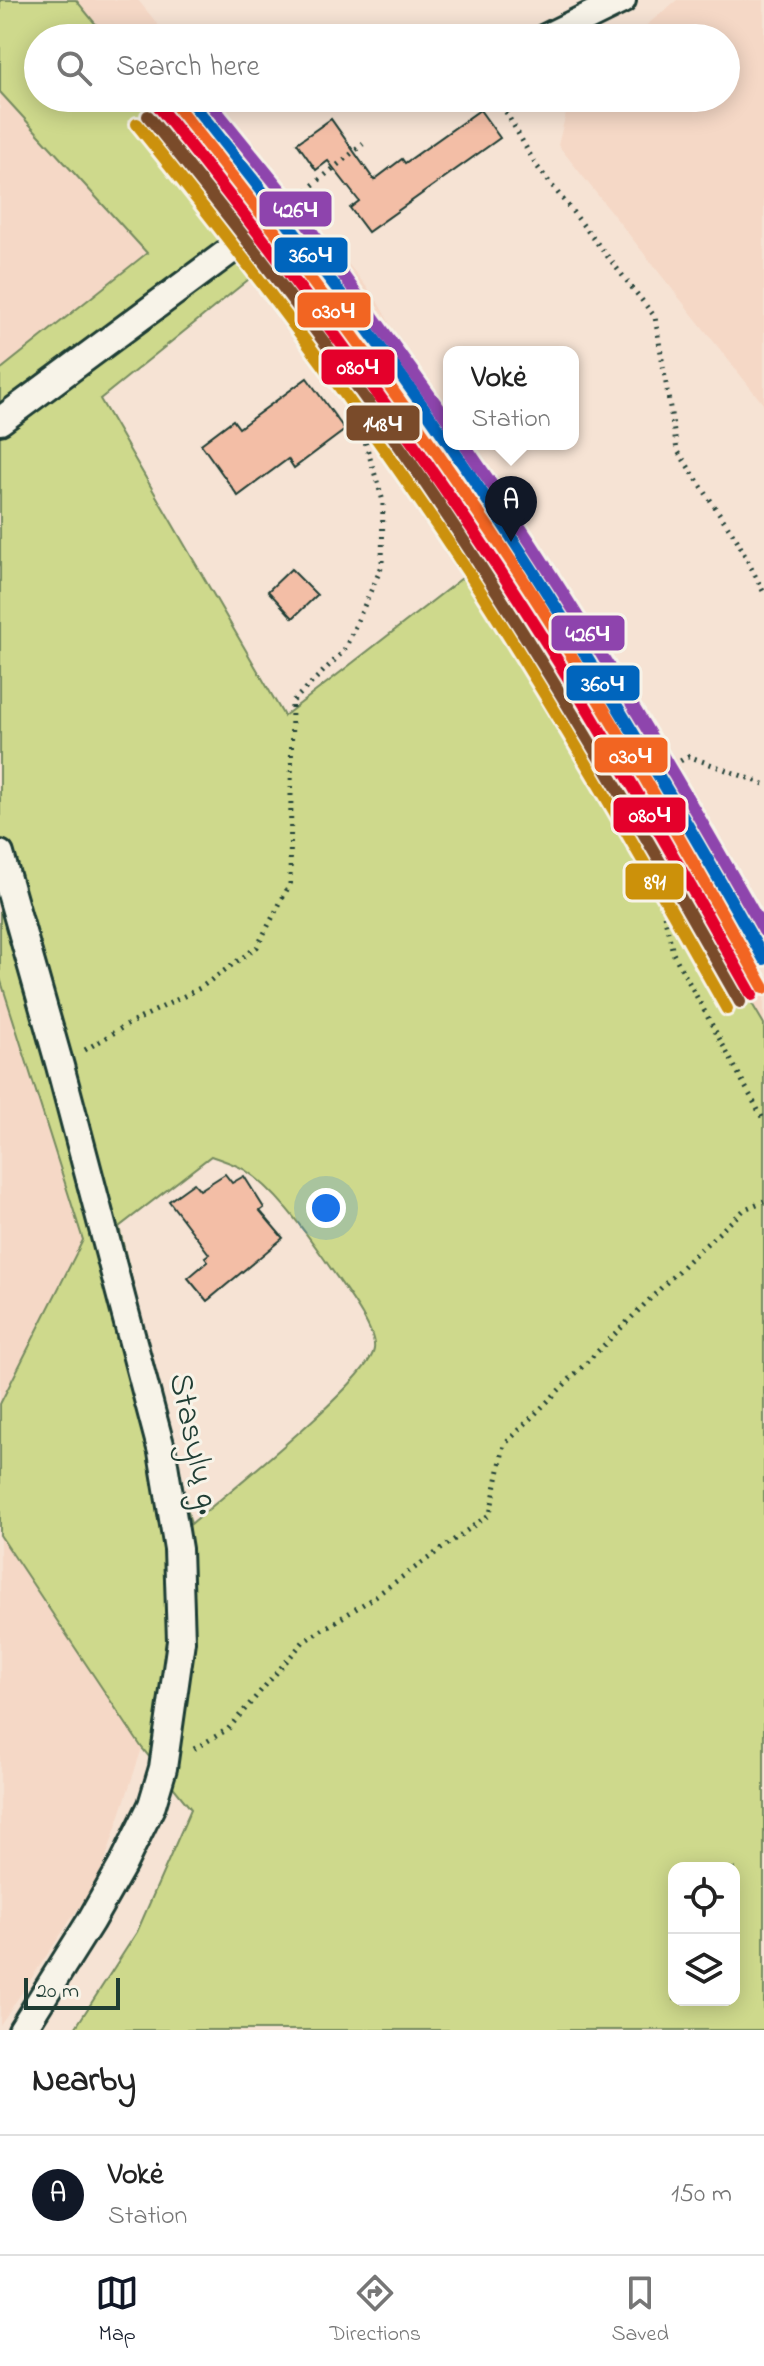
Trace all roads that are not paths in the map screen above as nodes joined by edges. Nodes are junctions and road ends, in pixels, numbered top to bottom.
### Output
1 (622, 0) edge
2 (573, 24) edge
3 (235, 247) road end
4 (0, 421) edge
5 (0, 854) edge
6 (22, 2030) edge

1 - 2 street
3 - 4 street
5 - 6 street, Stasylų g.

